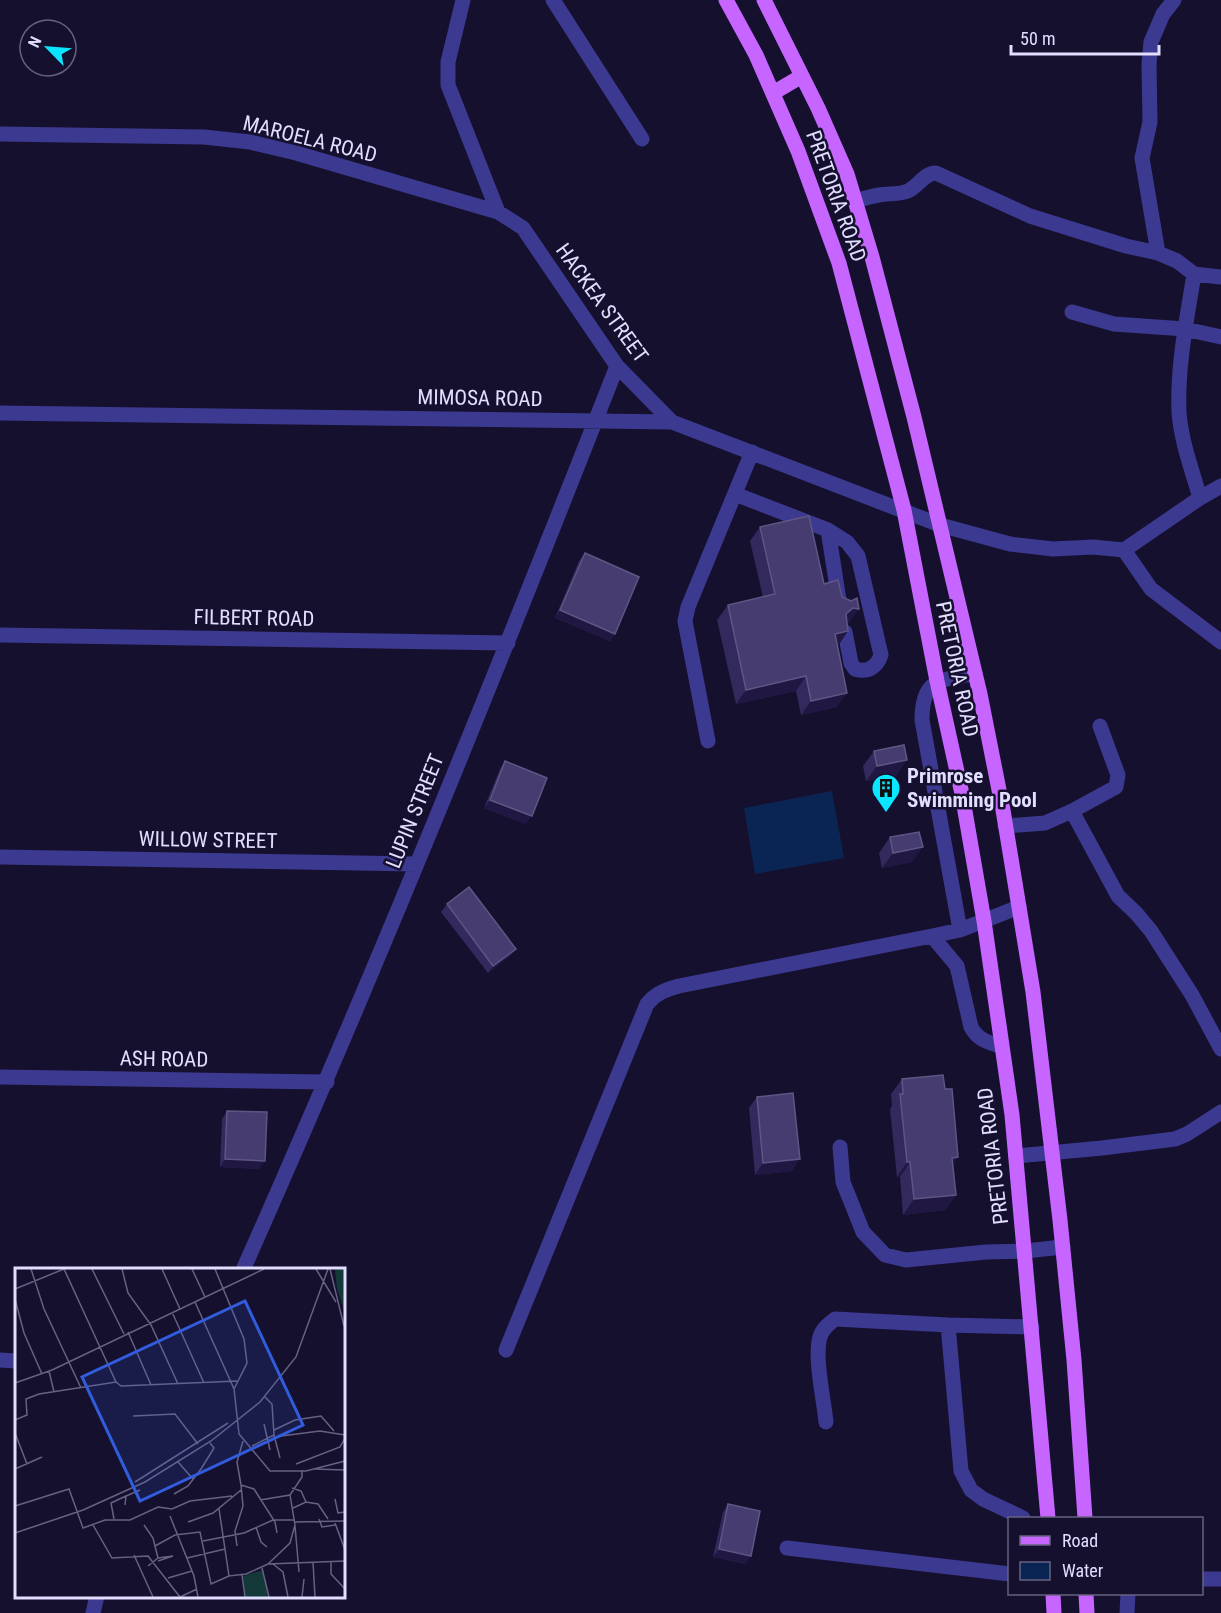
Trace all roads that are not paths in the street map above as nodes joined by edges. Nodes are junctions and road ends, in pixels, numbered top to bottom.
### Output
1 (463, 0) edge
2 (553, 0) edge
3 (726, 0) edge
4 (764, 0) edge
5 (1174, 0) edge
6 (802, 76) junction
7 (773, 93) junction
8 (0, 134) edge
9 (642, 139) dead end
10 (855, 201) junction
11 (498, 212) junction
12 (1158, 253) junction
13 (1194, 274) junction
14 (1221, 277) edge
15 (1072, 312) dead end
16 (1185, 329) junction
17 (1221, 336) edge
18 (617, 366) junction
19 (0, 413) edge
20 (595, 421) junction
21 (672, 422) junction
22 (752, 452) junction
23 (1221, 486) edge
24 (735, 494) junction
25 (1200, 498) junction
26 (904, 510) junction
27 (940, 525) junction
28 (828, 530) junction
29 (1124, 550) junction
30 (840, 606) edge
31 (845, 632) edge
32 (0, 635) edge
33 (1221, 642) edge
34 (508, 643) junction
35 (975, 673) junction
36 (937, 681) junction
37 (1100, 726) dead end
38 (708, 741) dead end
39 (1072, 811) junction
40 (1005, 826) junction
41 (0, 857) edge
42 (416, 864) junction
43 (1019, 907) junction
44 (984, 921) junction
45 (960, 930) junction
46 (932, 936) junction
47 (1001, 1046) junction
48 (1221, 1049) edge
49 (0, 1077) edge
50 (327, 1082) junction
51 (1221, 1113) edge
52 (840, 1147) dead end
53 (1052, 1152) junction
54 (1016, 1156) junction
55 (1063, 1248) junction
56 (1025, 1251) junction
57 (243, 1268) edge
58 (948, 1325) junction
59 (1032, 1327) junction
60 (506, 1350) dead end
61 (826, 1422) dead end
62 (1021, 1517) edge
63 (1048, 1517) edge
64 (1085, 1517) edge
65 (787, 1548) dead end
66 (1008, 1574) edge
67 (1203, 1579) edge
68 (1221, 1579) edge
69 (1053, 1595) edge
70 (1086, 1595) edge
71 (1128, 1595) edge
72 (97, 1598) edge
73 (93, 1613) edge
74 (1054, 1613) edge
75 (1087, 1613) edge
76 (1127, 1613) edge

1 - 11 street
2 - 9 street
3 - 7 main road, PRETORIA ROAD
4 - 6 main road, PRETORIA ROAD
5 - 12 street
6 - 7 main road
6 - 10 main road, PRETORIA ROAD
7 - 26 main road, PRETORIA ROAD
8 - 11 street, MAROELA ROAD
10 - 12 street
10 - 27 main road, PRETORIA ROAD
11 - 18 street, HACKEA STREET
12 - 13 street
13 - 14 street
13 - 16 street
15 - 16 street
16 - 17 street
16 - 25 street
18 - 20 street, LUPIN STREET
18 - 21 street, HACKEA STREET
19 - 20 street, MIMOSA ROAD
20 - 21 street, MIMOSA ROAD
20 - 34 street, LUPIN STREET
21 - 22 street, MIMOSA ROAD
22 - 24 street
22 - 26 street, MIMOSA ROAD
23 - 25 street
24 - 28 street
24 - 38 street
25 - 29 street
26 - 27 street, MIMOSA ROAD
26 - 36 main road, PRETORIA ROAD
27 - 29 street, MIMOSA ROAD
27 - 35 main road, PRETORIA ROAD
28 - 30 street
28 - 31 street
29 - 33 street
32 - 34 street, FILBERT ROAD
34 - 42 street, LUPIN STREET
35 - 36 street
35 - 40 main road, PRETORIA ROAD
36 - 44 main road, PRETORIA ROAD
36 - 45 street
37 - 39 street
39 - 40 street
39 - 48 street
40 - 43 main road, PRETORIA ROAD
41 - 42 street, WILLOW STREET
42 - 50 street, LUPIN STREET
43 - 44 street
43 - 53 main road, PRETORIA ROAD
44 - 45 street
44 - 47 main road, PRETORIA ROAD
45 - 46 street
46 - 47 street
46 - 60 street
47 - 54 main road, PRETORIA ROAD
49 - 50 street, ASH ROAD
50 - 57 street, LUPIN STREET
51 - 53 street
52 - 56 street
53 - 54 street
53 - 55 main road, PRETORIA ROAD
54 - 56 main road, PRETORIA ROAD
55 - 56 street
55 - 64 main road, PRETORIA ROAD
56 - 59 main road, PRETORIA ROAD
58 - 59 street
58 - 61 street
58 - 62 street
59 - 63 main road, PRETORIA ROAD
65 - 66 street
67 - 68 street
69 - 74 main road
70 - 75 main road
71 - 76 street
72 - 73 street

